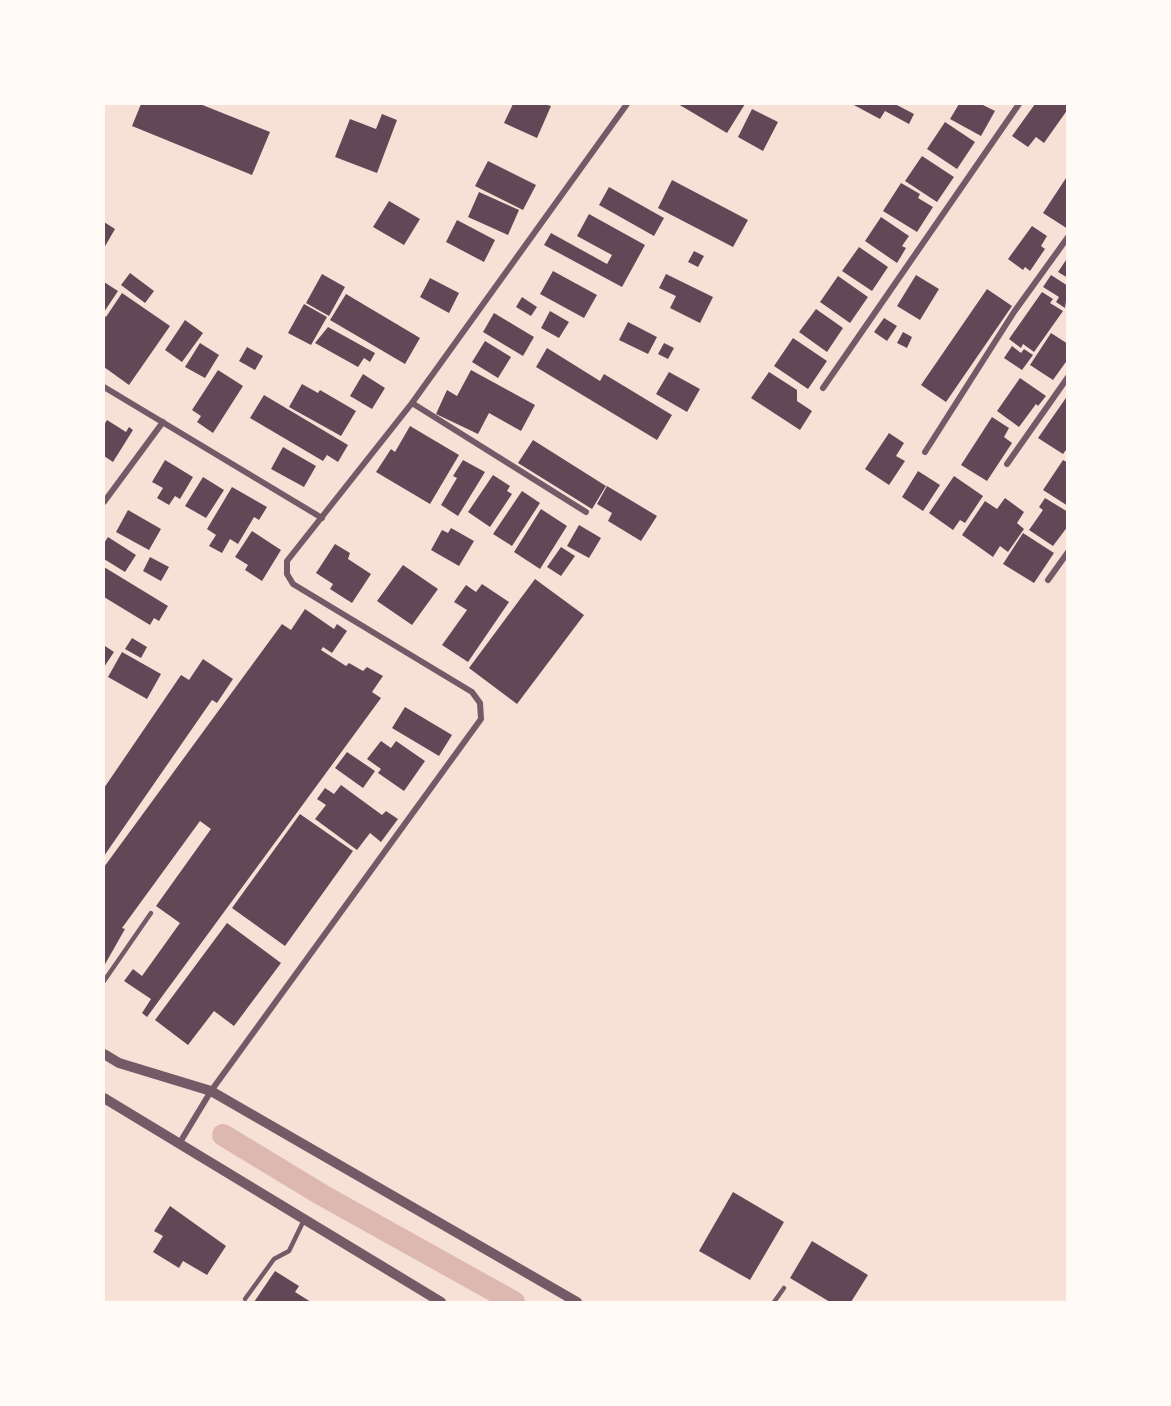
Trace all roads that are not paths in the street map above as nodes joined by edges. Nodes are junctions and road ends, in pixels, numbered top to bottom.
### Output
1 (627, 104) edge
2 (1019, 104) edge
3 (1068, 237) edge
4 (1068, 377) edge
5 (104, 387) edge
6 (823, 388) dead end
7 (412, 403) junction
8 (163, 422) junction
9 (925, 452) dead end
10 (1007, 464) dead end
11 (104, 502) edge
12 (586, 512) dead end
13 (322, 518) junction
14 (1068, 552) edge
15 (1048, 580) dead end
16 (151, 913) dead end
17 (104, 981) edge
18 (104, 1054) edge
19 (211, 1091) junction
20 (104, 1098) edge
21 (178, 1145) junction
22 (304, 1220) junction
23 (784, 1288) dead end
24 (245, 1299) dead end
25 (441, 1302) edge
26 (577, 1302) edge
27 (774, 1302) edge

1 - 7 street
2 - 6 street
3 - 9 street
4 - 10 street
5 - 8 street
7 - 12 street
7 - 13 street
8 - 11 street
8 - 13 street
13 - 19 street
14 - 15 street
16 - 17 lane
18 - 19 street
19 - 21 street
19 - 26 street
20 - 21 street
21 - 22 street
22 - 24 lane
22 - 25 street
23 - 27 lane

